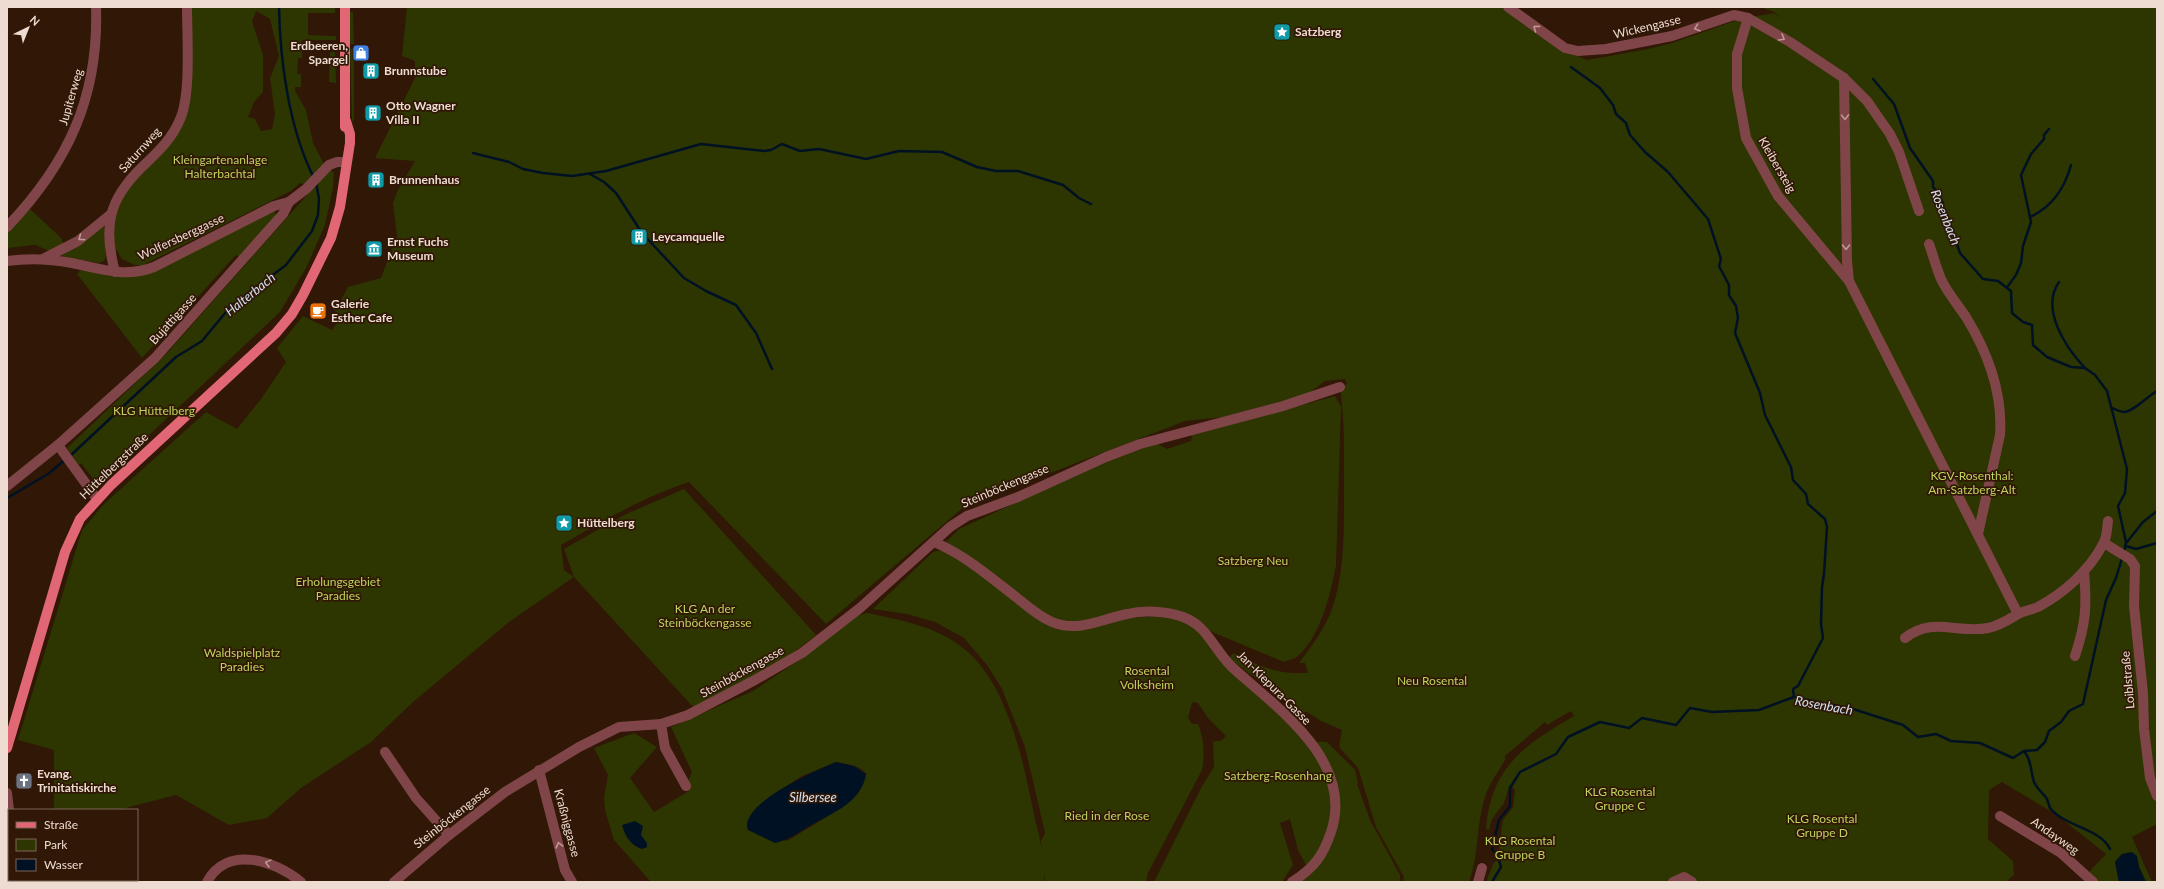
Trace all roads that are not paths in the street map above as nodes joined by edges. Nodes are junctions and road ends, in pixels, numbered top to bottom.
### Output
1 (96, 7) edge
2 (187, 7) edge
3 (345, 7) edge
4 (1508, 7) edge
5 (1732, 11) edge
6 (1748, 18) junction
7 (1844, 78) junction
8 (346, 162) junction
9 (289, 202) junction
10 (1919, 211) dead end
11 (111, 214) junction
12 (7, 227) edge
13 (1929, 244) dead end
14 (44, 259) junction
15 (7, 261) edge
16 (115, 272) junction
17 (1849, 281) junction
18 (1340, 387) dead end
19 (61, 449) junction
20 (7, 486) edge
21 (97, 499) junction
22 (2108, 521) dead end
23 (1978, 534) junction
24 (934, 542) junction
25 (2106, 545) junction
26 (2084, 571) junction
27 (2018, 614) junction
28 (1906, 638) dead end
29 (2075, 656) dead end
30 (661, 724) junction
31 (7, 748) edge
32 (385, 752) dead end
33 (539, 770) junction
34 (686, 786) dead end
35 (7, 793) edge
36 (2157, 796) edge
37 (8, 808) edge
38 (2000, 816) dead end
39 (449, 835) junction
40 (1482, 868) dead end
41 (2090, 881) edge
42 (207, 882) edge
43 (301, 882) edge
44 (394, 882) edge
45 (572, 882) edge
46 (1292, 882) edge
47 (1478, 882) edge
48 (1673, 882) edge
49 (1692, 882) edge

1 - 12 street, Jupiterweg
2 - 11 street, Saturnweg
3 - 8 main road, Hüttelbergstraße
5 -> 4 street, Wickengasse
5 - 6 street
6 -> 7 street
6 - 17 street, Kleibersteig
7 - 10 street
7 -> 17 street
8 - 9 street, Bujattigasse
8 - 21 main road, Hüttelbergstraße
9 - 16 street, Wolfersberggasse
9 - 19 street, Bujattigasse
11 -> 14 street, Saturnweg
11 - 16 street, Saturnweg
13 - 23 street
14 - 15 street, Wolfersberggasse
14 - 16 street, Wolfersberggasse
17 - 23 street
18 - 24 street, Steinböckengasse
19 - 20 street, Bujattigasse
19 - 21 street
21 - 31 main road, Hüttelbergstraße
22 - 25 street
23 - 27 street
24 - 30 street, Steinböckengasse
24 - 46 street, Jan-Kiepura-Gasse
25 - 26 street
25 - 36 street, Loiblstraße
26 - 27 street
26 - 29 street
27 - 28 street
30 - 33 street, Steinböckengasse
30 - 34 street
32 - 39 street
33 - 39 street, Steinböckengasse
45 -> 33 street, Kraßniggasse
35 - 37 street
38 - 41 street, Andayweg
39 - 44 street, Steinböckengasse
40 - 47 street
43 -> 42 street
48 - 49 street

